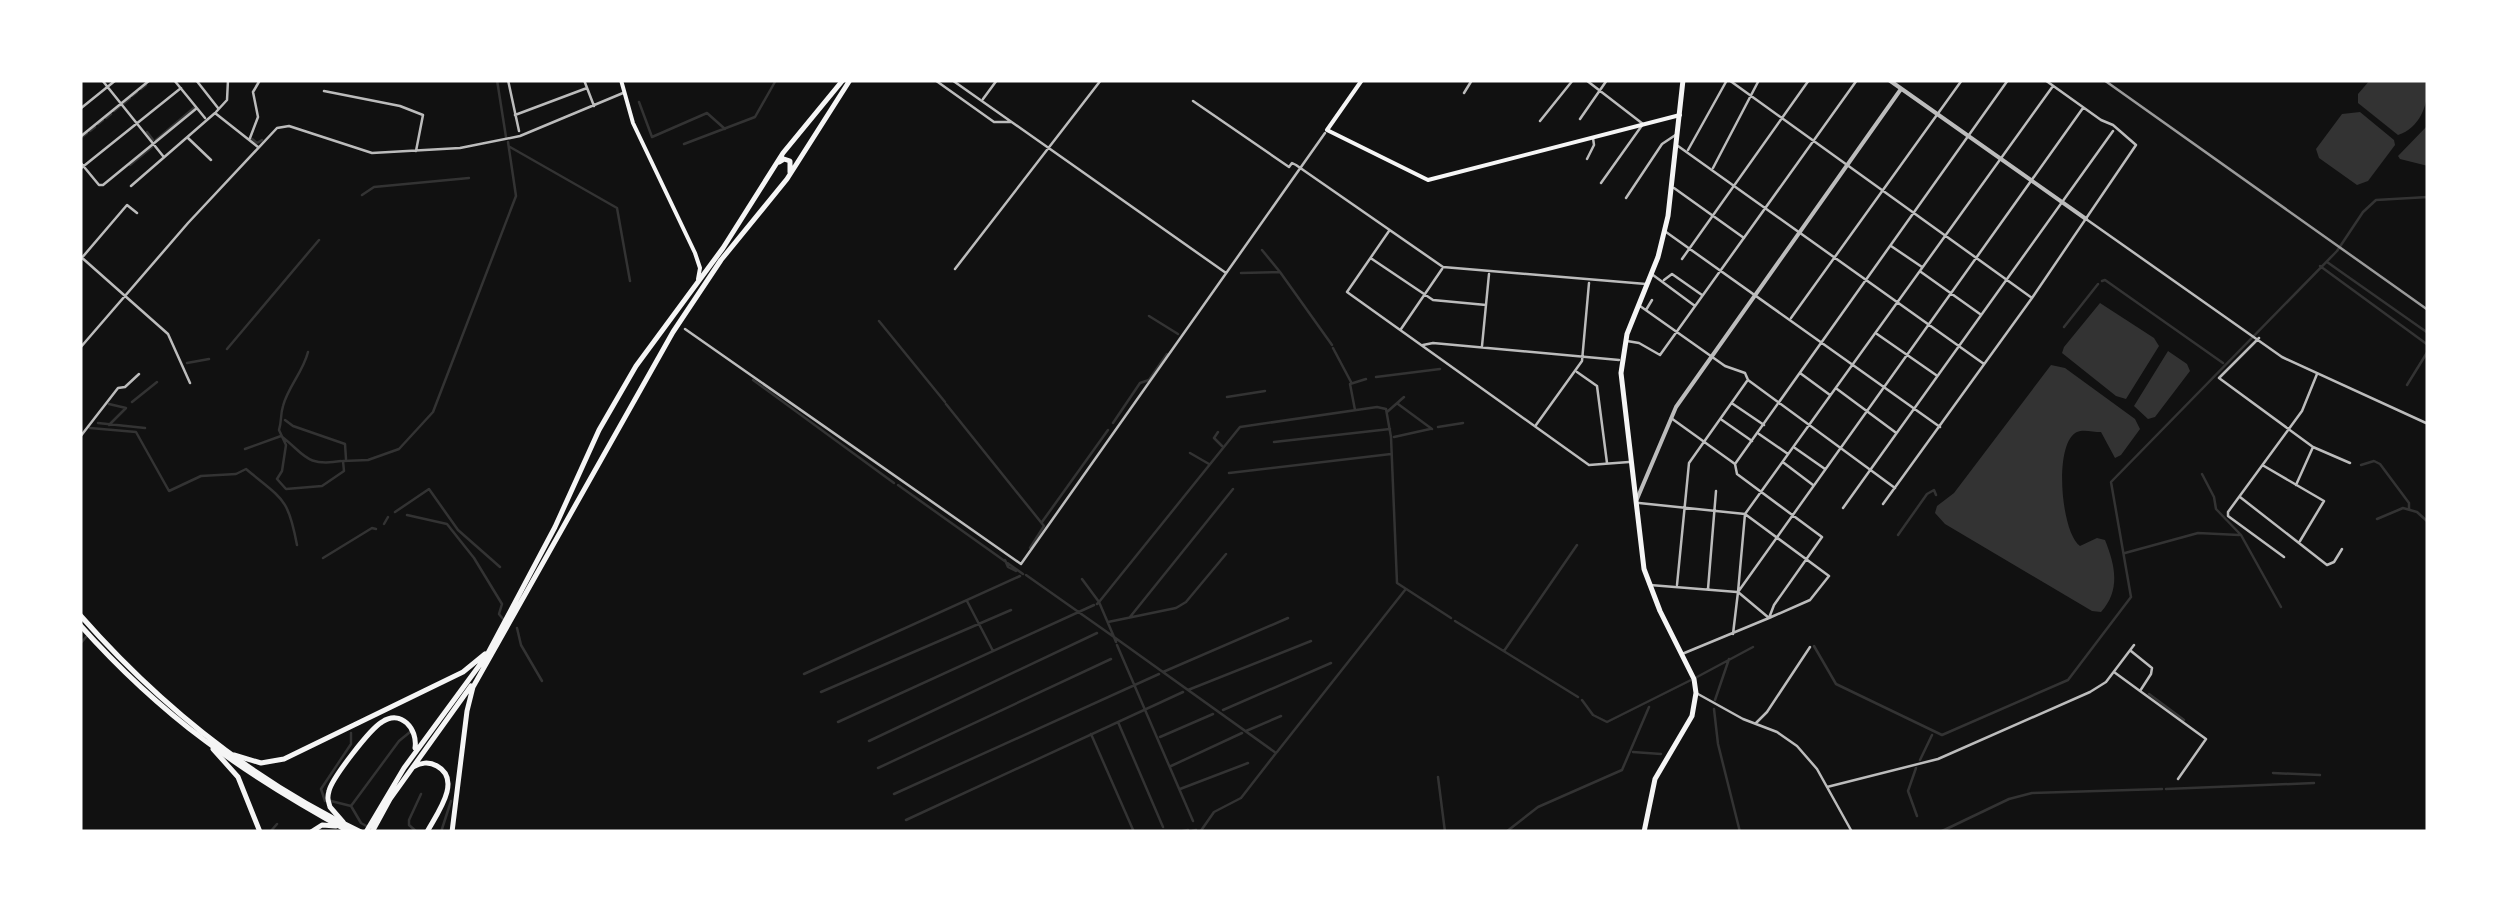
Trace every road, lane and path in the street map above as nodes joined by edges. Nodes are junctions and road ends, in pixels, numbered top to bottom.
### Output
1 (102, 80) edge
2 (116, 80) edge
3 (150, 80) edge
4 (174, 80) edge
5 (196, 80) edge
6 (228, 80) edge
7 (260, 80) edge
8 (509, 80) edge
9 (584, 80) edge
10 (621, 80) edge
11 (842, 80) edge
12 (850, 80) edge
13 (935, 80) edge
14 (952, 80) edge
15 (997, 80) edge
16 (1101, 80) edge
17 (1362, 80) edge
18 (1472, 80) edge
19 (1572, 80) edge
20 (1586, 80) edge
21 (1607, 80) edge
22 (1683, 80) edge
23 (1728, 80) edge
24 (1759, 80) edge
25 (1809, 80) edge
26 (1857, 80) edge
27 (1889, 80) edge
28 (1962, 80) edge
29 (2008, 80) edge
30 (2045, 80) edge
31 (108, 86) junction
32 (2053, 86) junction
33 (180, 88) junction
34 (587, 88) junction
35 (1901, 89) junction
36 (1600, 90) junction
37 (324, 91) dead end
38 (1464, 93) dead end
39 (624, 94) junction
40 (1750, 96) junction
41 (982, 101) junction
42 (1193, 101) dead end
43 (121, 103) junction
44 (594, 106) junction
45 (197, 108) junction
46 (2084, 108) junction
47 (80, 109) edge
48 (217, 111) junction
49 (999, 113) junction
50 (1937, 114) junction
51 (515, 115) junction
52 (1680, 115) junction
53 (1580, 119) dead end
54 (1781, 119) junction
55 (206, 120) junction
56 (994, 122) junction
57 (1012, 122) junction
58 (1540, 122) dead end
59 (136, 123) junction
60 (1643, 124) junction
61 (1327, 130) junction
62 (2115, 130) junction
63 (518, 131) dead end
64 (1678, 134) junction
65 (80, 136) edge
66 (186, 136) junction
67 (1969, 137) junction
68 (249, 139) junction
69 (1593, 139) junction
70 (1812, 142) junction
71 (153, 144) junction
72 (1676, 146) junction
73 (258, 147) junction
74 (1050, 149) junction
75 (416, 152) junction
76 (1688, 152) junction
77 (163, 156) junction
78 (1587, 159) dead end
79 (2000, 159) junction
80 (211, 160) dead end
81 (81, 166) edge
82 (1846, 167) junction
83 (1301, 168) junction
84 (1712, 170) junction
85 (768, 175) junction
86 (787, 179) junction
87 (2031, 181) junction
88 (1601, 183) dead end
89 (132, 186) dead end
90 (1734, 186) junction
91 (1672, 187) junction
92 (1882, 192) junction
93 (1626, 198) dead end
94 (2062, 203) junction
95 (1765, 208) junction
96 (137, 214) dead end
97 (1913, 214) junction
98 (1712, 216) junction
99 (2086, 219) junction
100 (1390, 230) junction
101 (1665, 231) junction
102 (1800, 232) junction
103 (1945, 237) junction
104 (1744, 238) junction
105 (1890, 246) junction
106 (1691, 247) junction
107 (722, 248) junction
108 (695, 253) junction
109 (1835, 257) junction
110 (81, 258) edge
111 (1370, 258) junction
112 (1976, 258) junction
113 (1682, 259) dead end
114 (1443, 267) junction
115 (956, 269) dead end
116 (1722, 269) junction
117 (1921, 270) junction
118 (1489, 271) junction
119 (1227, 274) junction
120 (1652, 274) junction
121 (1590, 280) junction
122 (1866, 280) junction
123 (2006, 280) junction
124 (1662, 282) junction
125 (1647, 284) junction
126 (690, 293) junction
127 (1950, 293) junction
128 (1424, 294) junction
129 (1757, 294) junction
130 (124, 296) junction
131 (1704, 296) junction
132 (2032, 298) junction
133 (1652, 300) dead end
134 (1898, 302) junction
135 (1486, 305) junction
136 (1638, 305) junction
137 (690, 306) junction
138 (1696, 307) junction
139 (1646, 310) junction
140 (1982, 315) junction
141 (1791, 318) junction
142 (1929, 324) junction
143 (685, 329) junction
144 (1400, 330) junction
145 (1678, 332) junction
146 (1876, 333) junction
147 (2255, 336) junction
148 (1626, 341) junction
149 (1822, 341) junction
150 (667, 343) junction
151 (1422, 346) junction
152 (1960, 346) junction
153 (80, 348) edge
154 (1482, 348) junction
155 (1907, 354) junction
156 (1583, 356) junction
157 (1712, 356) junction
158 (1622, 359) junction
159 (1853, 364) junction
160 (1984, 364) junction
161 (1575, 370) junction
162 (1799, 372) junction
163 (2318, 373) junction
164 (139, 374) dead end
165 (1938, 376) junction
166 (628, 380) junction
167 (1748, 380) junction
168 (190, 383) dead end
169 (1884, 386) junction
170 (1836, 388) junction
171 (639, 392) junction
172 (1831, 396) junction
173 (1732, 403) junction
174 (1778, 403) junction
175 (1915, 408) junction
176 (1866, 411) junction
177 (1671, 418) junction
178 (1721, 419) junction
179 (2426, 423) edge
180 (1764, 425) junction
181 (1535, 426) junction
182 (1809, 426) junction
183 (1940, 427) junction
184 (2289, 432) junction
185 (1897, 433) junction
186 (1758, 434) junction
187 (80, 437) edge
188 (1752, 441) junction
189 (1703, 442) junction
190 (1793, 448) junction
191 (1840, 448) junction
192 (2313, 448) junction
193 (1788, 454) junction
194 (1630, 462) junction
195 (1783, 462) junction
196 (2350, 462) dead end
197 (1607, 464) junction
198 (1735, 464) junction
199 (2263, 465) junction
200 (1825, 469) junction
201 (1871, 470) junction
202 (1814, 485) junction
203 (2295, 486) junction
204 (1895, 488) junction
205 (1716, 491) dead end
206 (1761, 492) junction
207 (2239, 496) junction
208 (1635, 503) junction
209 (1883, 504) dead end
210 (1685, 507) junction
211 (1843, 508) dead end
212 (1713, 510) junction
213 (1745, 514) junction
214 (1791, 516) junction
215 (1775, 538) junction
216 (2298, 542) junction
217 (2342, 549) dead end
218 (2284, 556) dead end
219 (1806, 560) junction
220 (1649, 585) junction
221 (1677, 585) junction
222 (1708, 589) junction
223 (1738, 592) junction
224 (80, 615) edge
225 (1769, 618) junction
226 (81, 627) edge
227 (500, 631) junction
228 (1733, 634) junction
229 (2134, 645) dead end
230 (1810, 647) dead end
231 (2130, 650) junction
232 (1680, 655) junction
233 (491, 659) junction
234 (2114, 672) junction
235 (2140, 691) junction
236 (1696, 693) junction
237 (1754, 723) junction
238 (217, 748) junction
239 (406, 771) junction
240 (2178, 779) dead end
241 (1827, 787) junction
242 (348, 829) edge
243 (368, 830) edge
244 (260, 832) edge
245 (311, 832) edge
246 (427, 832) edge
247 (452, 832) edge
248 (1644, 832) edge
249 (1852, 832) edge

1 - 31 street
2 - 31 street
3 - 43 street
4 - 33 street
5 - 48 street
6 - 48 street
7 - 68 street
8 - 51 street
9 - 34 street
10 - 39 main road
11 - 85 main road
12 - 86 main road
13 - 56 street
14 - 41 street
15 - 41 street
16 - 74 street
17 - 61 main road
18 - 38 street
19 - 58 street
20 - 36 street
21 - 36 street
22 - 52 main road
23 - 40 street
23 - 76 street
24 - 40 street
25 - 54 street
26 - 70 street
27 - 35 street
28 - 50 street
29 - 67 street
30 - 32 street
31 - 43 street
31 - 47 street
32 - 46 street
32 - 79 street
33 - 45 street
33 - 59 street
34 - 44 street
34 - 51 street
35 - 50 street
35 - 82 street
36 - 53 street
36 - 60 street
37 - 75 street
39 - 44 street
39 - 108 main road
40 - 54 street
40 - 84 street
41 - 49 street
42 - 83 street
43 - 59 street
43 - 65 street
44 - 75 street
45 - 55 street
45 - 71 street
46 - 62 street
46 - 87 street
48 - 55 street
48 - 68 street
49 - 56 street
49 - 57 street
50 - 67 street
50 - 92 street
51 - 63 street
52 - 60 main road
52 - 64 main road
54 - 70 street
54 - 90 street
55 - 66 street
56 - 57 street
57 - 74 street
59 - 71 street
59 - 81 street
60 - 69 main road
60 - 88 street
61 - 69 main road
61 - 83 street
62 - 94 street
62 - 99 street
64 - 72 main road
64 - 93 street
66 - 77 street
66 - 80 street
67 - 79 street
67 - 97 street
68 - 73 street
69 - 78 street
70 - 82 street
70 - 95 street
71 - 77 street
71 - 81 street
72 - 76 street
72 - 91 main road
73 - 75 street
73 - 130 street
74 - 115 street
74 - 119 street
76 - 84 street
77 - 89 street
79 - 87 street
79 - 103 street
82 - 92 street
82 - 102 street
83 - 100 street
83 - 119 street
84 - 90 street
85 - 86 main road
85 - 107 main road
86 - 137 main road
87 - 94 street
87 - 112 street
90 - 95 street
90 - 98 street
91 - 98 street
91 - 101 main road
92 - 97 street
92 - 109 street
94 - 99 street
94 - 123 street
95 - 102 street
95 - 104 street
96 - 110 street
97 - 103 street
97 - 105 street
98 - 104 street
98 - 106 street
99 - 132 street
99 - 147 street
100 - 111 street
100 - 114 street
101 - 106 street
101 - 120 main road
102 - 109 street
102 - 129 street
103 - 112 street
103 - 117 street
104 - 116 street
105 - 117 street
105 - 122 street
106 - 113 street
106 - 116 street
107 - 108 main road
107 - 126 main road
108 - 126 main road
109 - 122 street
109 - 141 street
110 - 130 street
111 - 128 street
111 - 144 street
112 - 123 street
112 - 127 street
114 - 118 street
114 - 128 street
116 - 129 street
116 - 131 street
117 - 127 street
117 - 134 street
118 - 121 street
118 - 135 street
119 - 143 street
120 - 124 street
120 - 125 main road
121 - 125 street
121 - 156 street
122 - 134 street
122 - 149 street
123 - 132 street
123 - 140 street
124 - 131 street
124 - 138 street
125 - 136 main road
126 - 166 main road
127 - 140 street
127 - 142 street
128 - 135 street
128 - 144 street
129 - 141 street
129 - 157 street
130 - 153 street
130 - 168 street
131 - 138 street
132 - 160 street
133 - 139 street
134 - 142 street
134 - 146 street
135 - 154 street
136 - 139 street
136 - 148 main road
137 - 143 street
137 - 150 main road
138 - 145 street
139 - 145 street
140 - 152 street
141 - 149 street
142 - 152 street
142 - 155 street
143 - 150 street
144 - 151 street
145 - 148 street
145 - 157 street
146 - 155 street
146 - 159 street
147 - 163 street
147 - 184 street
148 - 158 main road
149 - 159 street
149 - 162 street
150 - 171 main road
151 - 154 street
151 - 181 street
152 - 160 street
152 - 165 street
154 - 156 street
155 - 165 street
155 - 169 street
156 - 158 street
156 - 161 street
157 - 167 street
157 - 177 street
158 - 194 main road
159 - 169 street
159 - 170 street
160 - 183 street
161 - 181 street
161 - 197 street
162 - 172 street
162 - 174 street
163 - 179 street
163 - 184 street
164 - 187 street
165 - 175 street
166 - 171 main road
166 - 227 main road
167 - 173 street
167 - 174 street
169 - 175 street
169 - 176 street
170 - 172 street
170 - 176 street
171 - 233 main road
172 - 182 street
173 - 178 street
173 - 180 street
174 - 180 street
174 - 182 street
175 - 183 street
175 - 185 street
176 - 185 street
176 - 191 street
177 - 189 street
177 - 208 street
178 - 188 street
178 - 189 street
180 - 186 street
181 - 197 street
182 - 190 street
182 - 191 street
183 - 204 street
184 - 192 street
184 - 199 street
185 - 201 street
186 - 188 street
186 - 193 street
188 - 198 street
189 - 198 street
189 - 210 street
190 - 193 street
190 - 200 street
191 - 200 street
191 - 201 street
192 - 196 street
192 - 203 street
193 - 195 street
194 - 197 street
194 - 208 main road
195 - 202 street
195 - 206 street
198 - 206 street
199 - 203 street
199 - 207 street
200 - 202 street
201 - 204 street
201 - 211 street
202 - 214 street
203 - 216 street
204 - 209 street
205 - 212 street
206 - 213 street
206 - 214 street
207 - 216 street
207 - 218 street
208 - 210 street
208 - 220 main road
210 - 212 street
210 - 221 street
212 - 213 street
212 - 222 street
213 - 215 street
213 - 223 street
214 - 215 street
214 - 219 street
215 - 219 street
215 - 223 street
216 - 217 street
219 - 225 street
219 - 225 street
220 - 221 street
220 - 232 main road
221 - 222 street
222 - 223 street
223 - 225 street
223 - 228 street
224 - 238 main road
225 - 228 street
226 - 238 main road
227 - 238 main road
227 - 239 main road
228 - 232 street
229 - 231 street
230 - 237 street
231 - 234 street
231 - 235 street
232 - 236 main road
233 - 239 main road
233 - 247 main road
234 - 235 street
234 - 241 street
235 - 240 street
236 - 237 street
236 - 248 main road
237 - 241 street
238 - 242 main road
238 - 244 main road
239 - 242 main road
239 - 243 main road
239 - 246 main road
241 - 249 street
242 - 243 main road
242 - 245 main road

